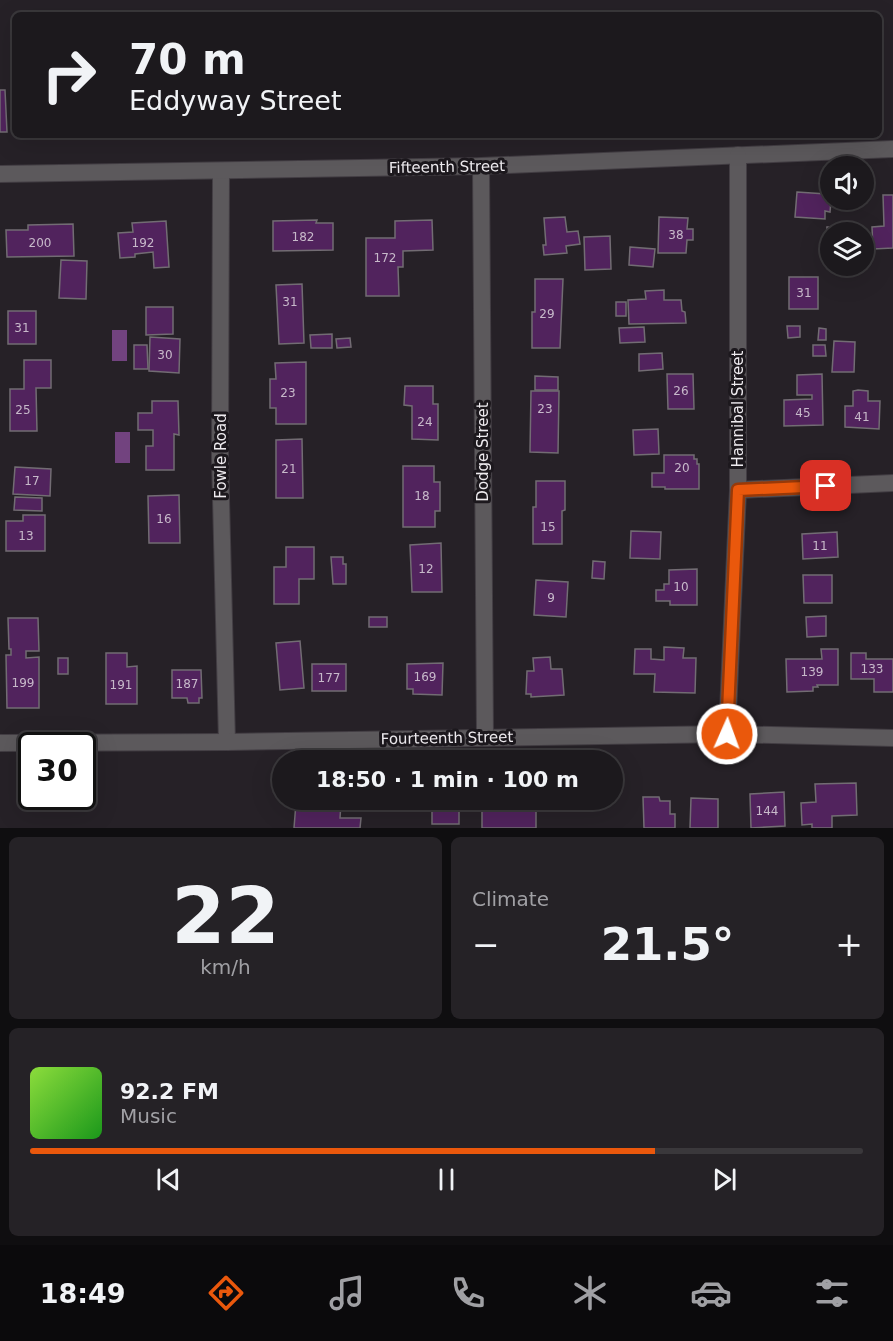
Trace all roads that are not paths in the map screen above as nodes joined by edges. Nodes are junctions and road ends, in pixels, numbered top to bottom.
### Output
1 (893, 149) edge
2 (738, 155) junction
3 (481, 166) junction
4 (221, 171) junction
5 (0, 174) edge
6 (893, 483) edge
7 (738, 490) junction
8 (727, 734) junction
9 (485, 738) junction
10 (893, 738) edge
11 (226, 742) junction
12 (0, 743) edge

1 - 2 street, Fifteenth Street
2 - 3 street, Fifteenth Street
2 - 7 street, Hannibal Street
3 - 4 street, Fifteenth Street
3 - 9 street, Dodge Street
4 - 5 street, Fifteenth Street
4 - 11 street, Fowle Road
6 - 7 street
7 - 8 street, Hannibal Street
8 - 9 street, Fourteenth Street
8 - 10 street, Fourteenth Street
9 - 11 street, Fourteenth Street
11 - 12 street, Fourteenth Street

